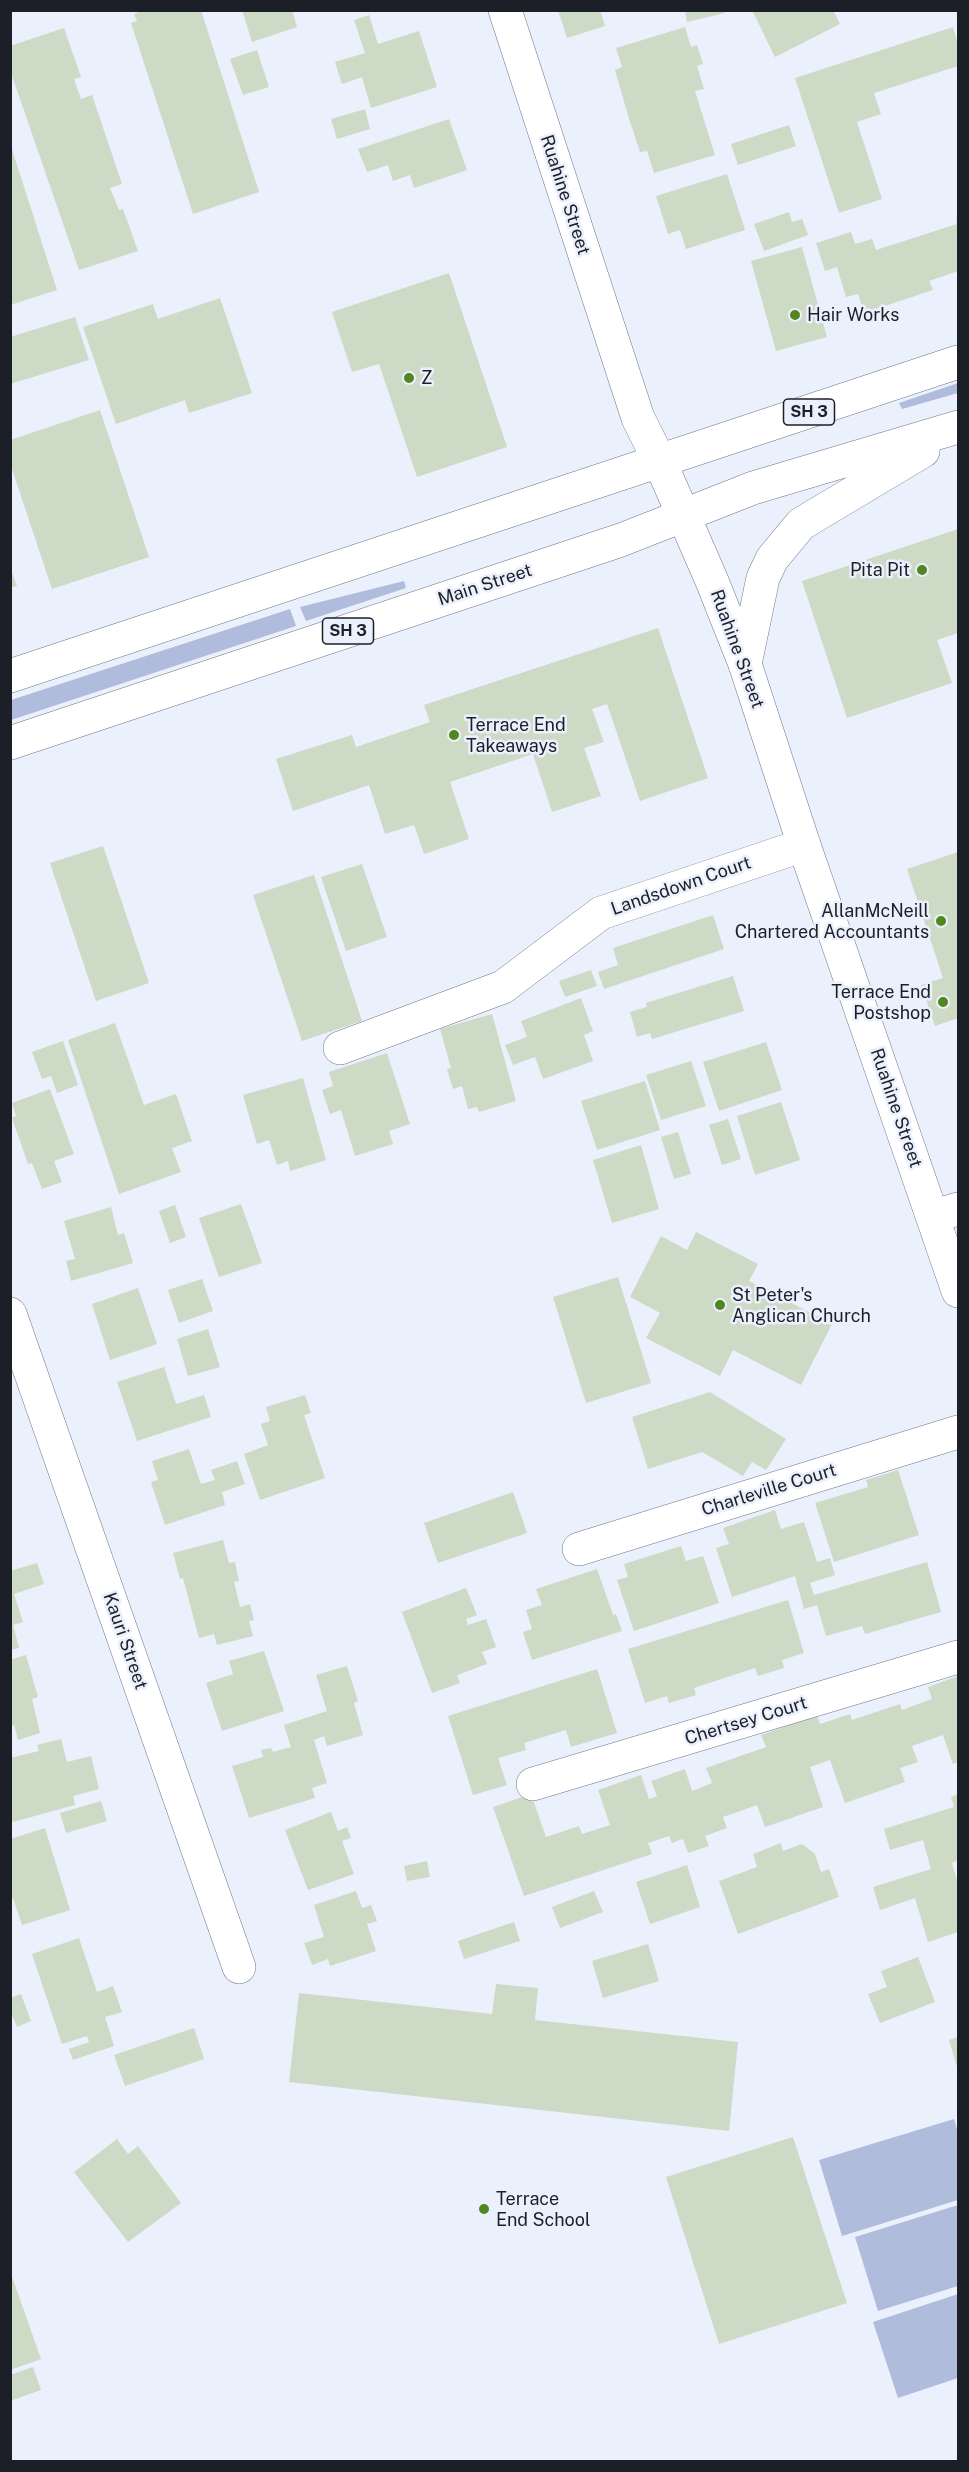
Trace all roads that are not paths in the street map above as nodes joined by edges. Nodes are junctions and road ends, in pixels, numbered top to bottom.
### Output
1 (505, 10) edge
2 (958, 362) edge
3 (958, 429) edge
4 (660, 462) junction
5 (683, 515) junction
6 (746, 664) junction
7 (10, 676) edge
8 (10, 743) edge
9 (804, 845) junction
10 (340, 1048) dead end
11 (946, 1212) edge
12 (958, 1291) edge
13 (10, 1314) edge
14 (958, 1432) edge
15 (579, 1549) dead end
16 (958, 1657) edge
17 (533, 1784) dead end
18 (239, 1967) dead end

1 - 4 main road, Ruahine Street
2 - 4 main road, SH 3
3 - 5 main road, Main Street / SH 3
3 - 6 main road
4 - 5 main road, Ruahine Street
4 - 7 main road, SH 3
5 - 6 main road, Ruahine Street
5 - 8 main road, Main Street / SH 3
6 - 9 main road, Ruahine Street
9 - 10 main road, Landsdown Court
9 - 11 main road, Ruahine Street
11 - 12 main road, Ruahine Street
13 - 18 main road, Kauri Street
14 - 15 main road, Charleville Court
16 - 17 main road, Chertsey Court

